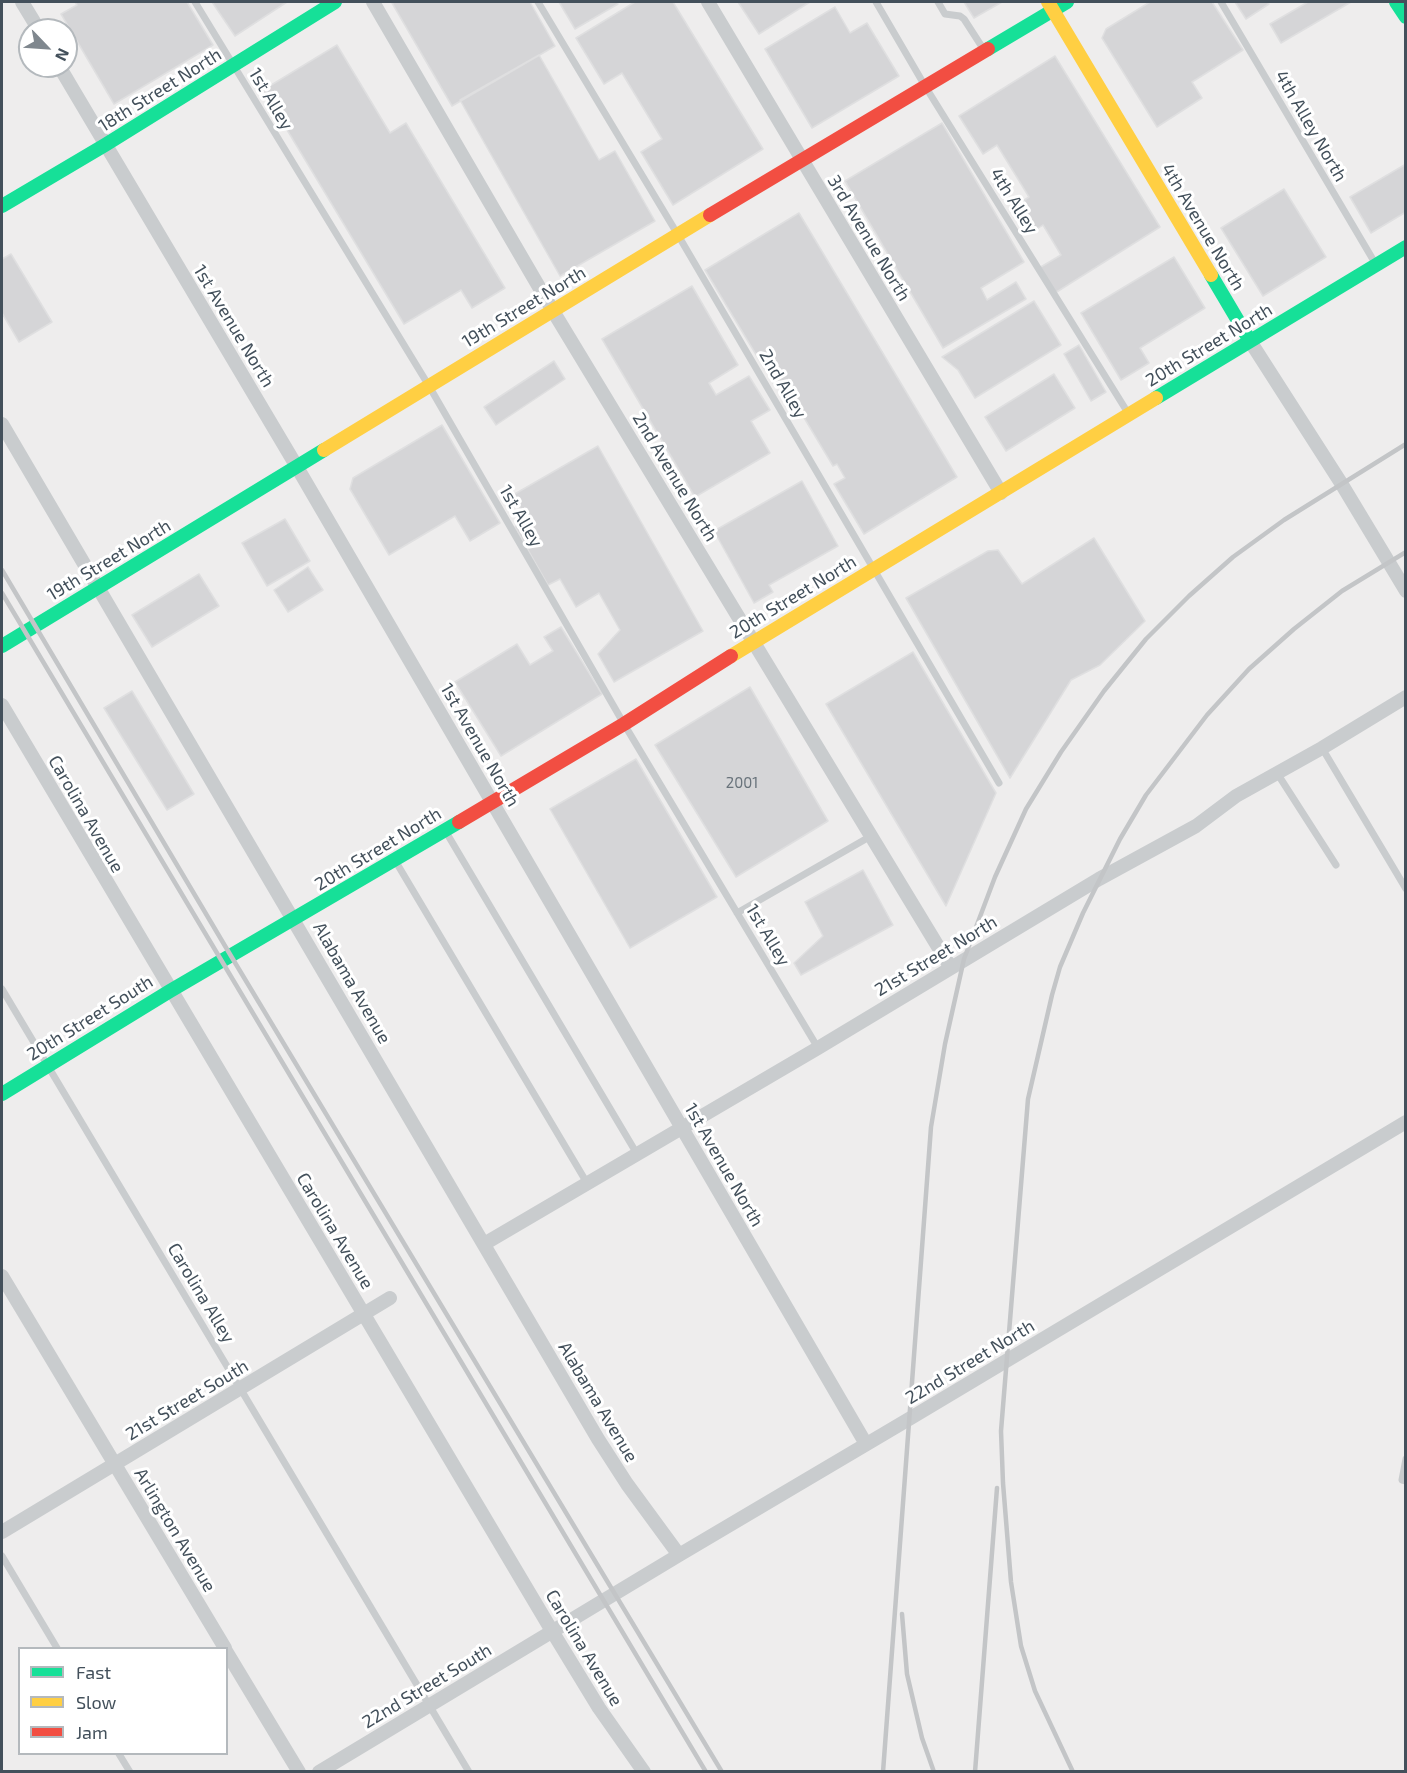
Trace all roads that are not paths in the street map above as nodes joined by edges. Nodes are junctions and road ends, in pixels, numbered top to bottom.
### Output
1 (22, 2) edge
2 (195, 2) edge
3 (335, 2) edge
4 (373, 2) edge
5 (538, 2) edge
6 (708, 2) edge
7 (876, 2) edge
8 (938, 2) edge
9 (1067, 2) edge
10 (1221, 2) edge
11 (1396, 2) edge
12 (1050, 6) edge
13 (1406, 17) edge
14 (32, 18) edge
15 (984, 51) junction
16 (233, 66) junction
17 (66, 78) edge
18 (925, 86) junction
19 (105, 146) junction
20 (801, 160) junction
21 (2, 206) edge
22 (678, 235) junction
23 (1406, 247) edge
24 (1376, 265) junction
25 (553, 311) junction
26 (1250, 340) junction
27 (429, 386) junction
28 (1129, 415) junction
29 (2, 424) edge
30 (297, 467) junction
31 (1000, 493) junction
32 (874, 569) junction
33 (97, 588) junction
34 (1406, 591) edge
35 (754, 641) junction
36 (2, 646) edge
37 (1406, 697) edge
38 (2, 705) edge
39 (624, 724) junction
40 (1322, 748) junction
41 (1277, 773) junction
42 (999, 783) dead end
43 (492, 802) junction
44 (444, 830) junction
45 (871, 836) junction
46 (394, 860) junction
47 (1336, 865) dead end
48 (1406, 889) edge
49 (737, 913) junction
50 (294, 920) junction
51 (951, 968) junction
52 (198, 975) joint
53 (2, 989) edge
54 (170, 991) junction
55 (818, 1048) junction
56 (48, 1066) junction
57 (2, 1094) edge
58 (1406, 1122) edge
59 (681, 1127) junction
60 (637, 1154) junction
61 (587, 1183) junction
62 (484, 1244) junction
63 (2, 1276) edge
64 (390, 1298) dead end
65 (364, 1314) junction
66 (240, 1389) junction
67 (866, 1444) junction
68 (1406, 1459) edge
69 (115, 1466) junction
70 (1406, 1481) edge
71 (2, 1532) edge
72 (679, 1555) junction
73 (2, 1556) edge
74 (552, 1631) junction
75 (56, 1647) edge
76 (224, 1647) edge
77 (228, 1653) edge
78 (429, 1705) junction
79 (121, 1755) edge
80 (130, 1772) edge
81 (299, 1772) edge
82 (319, 1772) edge
83 (469, 1772) edge
84 (644, 1772) edge

1 - 14 street
2 - 16 lane, 1st Alley
3 - 16 street, 18th Street North
4 - 25 street, 2nd Avenue North
5 - 22 lane, 2nd Alley
6 - 20 street, 3rd Avenue North
7 - 18 lane, 4th Alley
8 - 15 lane
9 - 12 street, 19th Street North
10 - 24 lane, 4th Alley North
11 - 13 street
12 - 15 street, 19th Street North
12 - 26 street, 4th Avenue North
15 - 18 street, 19th Street North
16 - 19 street, 18th Street North
16 - 27 lane, 1st Alley
17 - 19 street, 1st Avenue North
18 - 20 street, 19th Street North
18 - 28 lane, 4th Alley
19 - 21 street, 18th Street North
19 - 30 street, 1st Avenue North
20 - 22 street, 19th Street North
20 - 31 street, 3rd Avenue North
22 - 25 street, 19th Street North
22 - 32 lane, 2nd Alley
23 - 24 street, 20th Street North
24 - 26 street, 20th Street North
25 - 27 street, 19th Street North
25 - 35 street, 2nd Avenue North
26 - 28 street, 20th Street North
26 - 34 street, 4th Avenue North
27 - 30 street, 19th Street North
27 - 39 lane, 1st Alley
28 - 31 street, 20th Street North
29 - 33 street, Alabama Avenue
30 - 33 street, 19th Street North
30 - 43 street, 1st Avenue North
31 - 32 street, 20th Street North
32 - 35 street, 20th Street North
32 - 42 lane, 2nd Alley
33 - 36 street, 19th Street North
33 - 50 street, Alabama Avenue
35 - 39 street, 20th Street North
35 - 45 street, 2nd Avenue North
37 - 40 street, 21st Street North
38 - 54 street, Carolina Avenue
39 - 43 street, 20th Street North
39 - 49 lane, 1st Alley
40 - 41 street, 21st Street North
40 - 48 lane
41 - 47 lane
41 - 51 street, 21st Street North
43 - 44 street, 20th Street North
43 - 59 street, 1st Avenue North
44 - 46 street, 20th Street North
44 - 60 lane
45 - 49 lane
45 - 51 street, 2nd Avenue North
46 - 50 street, 20th Street North
46 - 61 lane
49 - 55 lane, 1st Alley
50 - 52 street, 20th Street North
50 - 62 street, Alabama Avenue
51 - 55 street, 21st Street North
52 - 54 street, 20th Street South
53 - 56 lane, Carolina Alley
54 - 56 street, 20th Street South
54 - 65 street, Carolina Avenue
55 - 59 street, 21st Street North
56 - 57 street, 20th Street South
56 - 66 lane, Carolina Alley
58 - 67 street, 22nd Street North
59 - 60 street, 21st Street North
59 - 67 street, 1st Avenue North
60 - 61 street, 21st Street North
61 - 62 street, 21st Street North
62 - 72 street, Alabama Avenue
63 - 69 street, Arlington Avenue
64 - 65 street, 21st Street South
65 - 66 street, 21st Street South
65 - 74 street, Carolina Avenue
66 - 69 street, 21st Street South
66 - 78 lane, Carolina Alley
67 - 72 street, 22nd Street North
68 - 70 lane
69 - 71 street, 21st Street South
69 - 76 street, Arlington Avenue
72 - 74 street, 22nd Street North
73 - 75 lane
74 - 78 street, 22nd Street South
74 - 84 street, Carolina Avenue
77 - 81 street, Arlington Avenue
78 - 82 street, 22nd Street South
78 - 83 lane, Carolina Alley
79 - 80 lane

